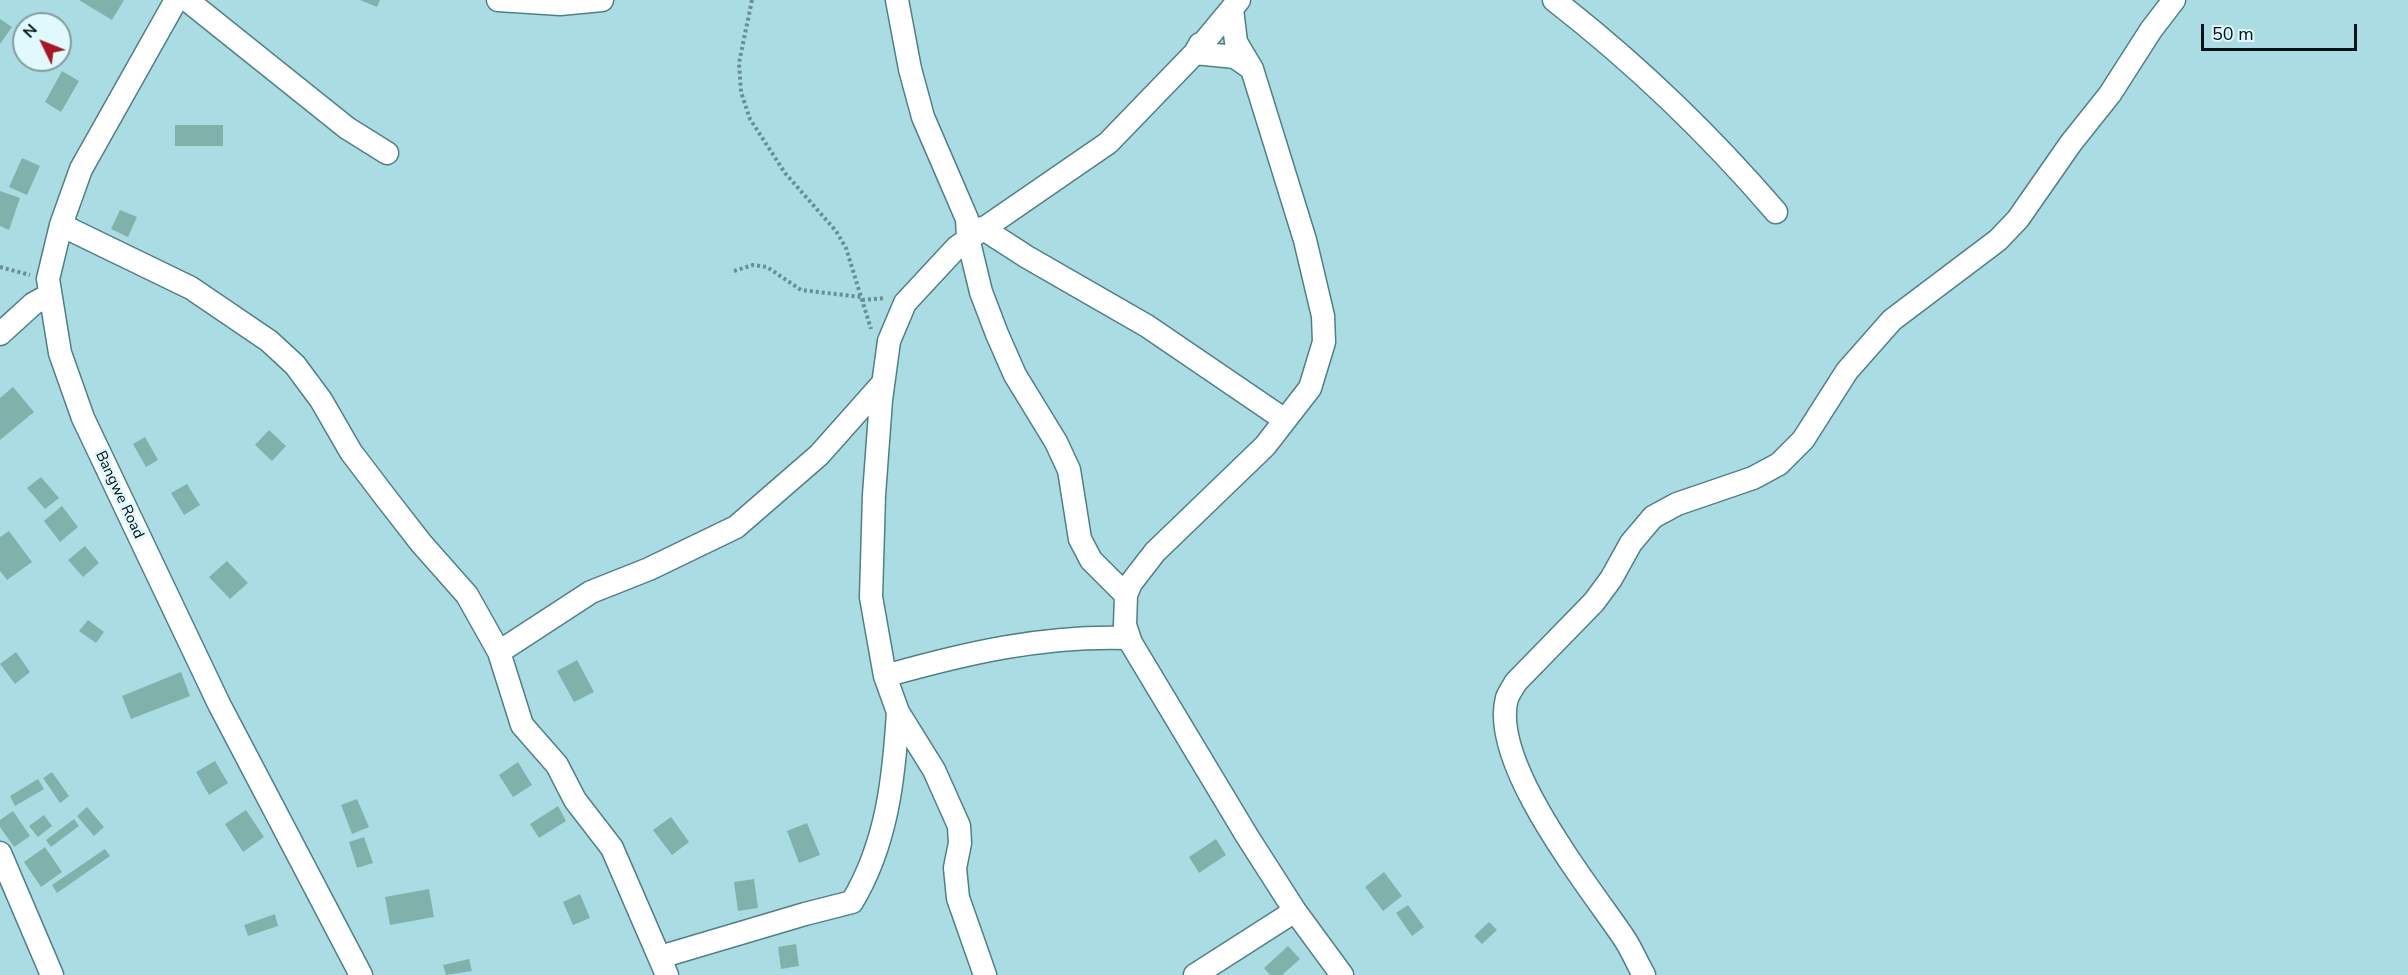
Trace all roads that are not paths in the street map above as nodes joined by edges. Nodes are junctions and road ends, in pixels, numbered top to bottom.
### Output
1 (176, 0) edge
2 (187, 0) edge
3 (498, 0) edge
4 (602, 0) edge
5 (897, 0) edge
6 (1554, 0) edge
7 (2174, 0) edge
8 (1231, 3) edge
9 (1195, 53) junction
10 (1252, 69) junction
11 (387, 153) dead end
12 (1776, 212) dead end
13 (61, 225) junction
14 (975, 233) junction
15 (49, 287) junction
16 (0, 334) edge
17 (883, 383) junction
18 (1285, 420) junction
19 (1126, 595) junction
20 (1129, 638) junction
21 (500, 652) junction
22 (885, 676) junction
23 (898, 712) junction
24 (0, 853) edge
25 (1295, 911) junction
26 (664, 966) edge
27 (1642, 974) edge
28 (52, 975) edge
29 (361, 975) edge
30 (985, 975) edge
31 (1195, 975) edge
32 (1342, 975) edge

1 - 13 street, Bangwe Road
2 - 11 street
3 - 4 street
5 - 14 street
6 - 12 street
7 - 27 street
8 - 9 street
8 - 10 street
9 - 10 street
9 - 14 street
10 - 18 street
13 - 15 street, Bangwe Road
13 - 21 street
14 - 17 street
14 - 18 street
14 - 19 street
15 - 16 street
15 - 29 street, Bangwe Road
17 - 21 street
17 - 22 street
18 - 19 street
19 - 20 street
20 - 22 street
20 - 25 street
21 - 26 street
22 - 23 street
23 - 26 street
23 - 30 street
24 - 28 street
25 - 31 street
25 - 32 street

